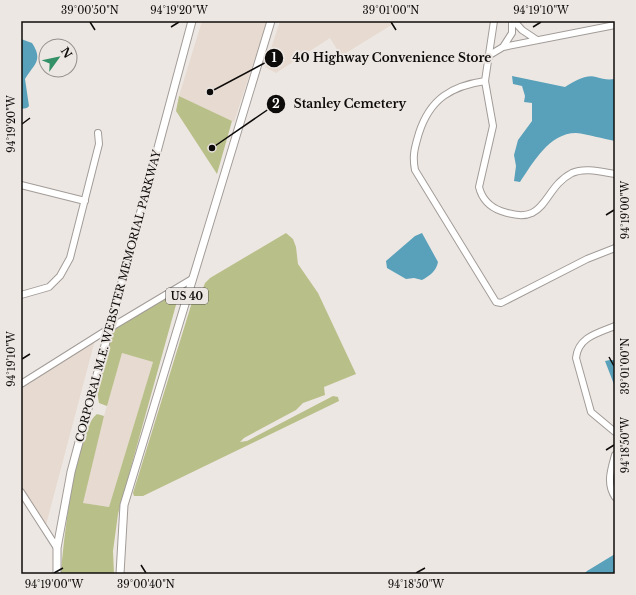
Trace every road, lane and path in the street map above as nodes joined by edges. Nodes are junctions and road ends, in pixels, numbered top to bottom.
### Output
1 (192, 21) edge
2 (271, 21) edge
3 (494, 21) edge
4 (513, 21) edge
5 (615, 25) edge
6 (538, 40) junction
7 (503, 47) junction
8 (488, 56) junction
9 (485, 81) junction
10 (98, 133) dead end
11 (615, 174) edge
12 (21, 185) edge
13 (85, 201) junction
14 (615, 248) edge
15 (192, 279) junction
16 (21, 295) edge
17 (615, 326) edge
18 (110, 328) junction
19 (22, 381) edge
20 (615, 432) edge
21 (615, 455) edge
22 (21, 492) edge
23 (615, 497) edge
24 (57, 548) junction
25 (57, 574) edge
26 (120, 574) edge

1 - 18 main road, CORPORAL M.E. WEBSTER MEMORIAL PARKWAY
2 - 15 main road, US 40
3 - 8 street
4 - 6 street
4 - 7 street
5 - 6 street
6 - 7 street
7 - 8 street
8 - 9 street
9 - 11 street
9 - 14 street
10 - 13 street
12 - 13 street
13 - 16 street
15 - 18 street
15 - 26 main road, US 40
17 - 20 street
18 - 19 street
18 - 24 main road, CORPORAL M.E. WEBSTER MEMORIAL PARKWAY
21 - 23 street
22 - 24 street
24 - 25 main road, CORPORAL M.E. WEBSTER MEMORIAL PARKWAY

